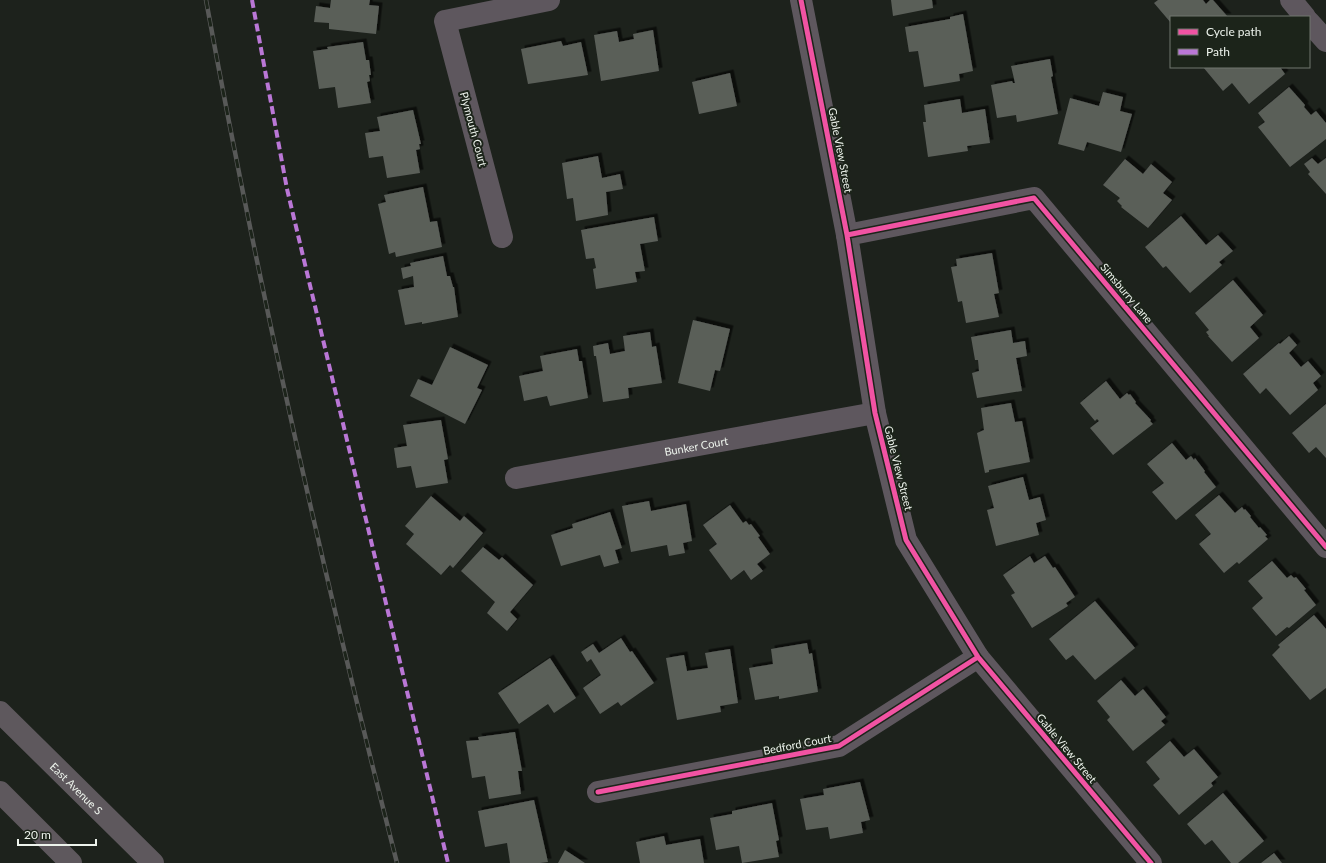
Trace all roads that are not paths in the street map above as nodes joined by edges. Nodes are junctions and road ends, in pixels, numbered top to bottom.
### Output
1 (549, 0) edge
2 (802, 0) edge
3 (1291, 0) edge
4 (1304, 16) edge
5 (1310, 23) edge
6 (1326, 41) edge
7 (847, 235) junction
8 (502, 237) dead end
9 (875, 413) junction
10 (516, 478) dead end
11 (1326, 547) edge
12 (978, 658) junction
13 (0, 712) edge
14 (0, 792) edge
15 (598, 792) dead end
16 (71, 863) edge
17 (153, 863) edge
18 (1151, 863) edge

1 - 8 street, Plymouth Court
2 - 7 street, Gable View Street
3 - 4 street
5 - 6 street
7 - 9 street, Gable View Street
7 - 11 street, Simsburry Lane
9 - 10 street, Bunker Court
9 - 12 street, Gable View Street
12 - 15 street, Bedford Court
12 - 18 street, Gable View Street
13 - 17 main road, East Avenue S
14 - 16 main road

